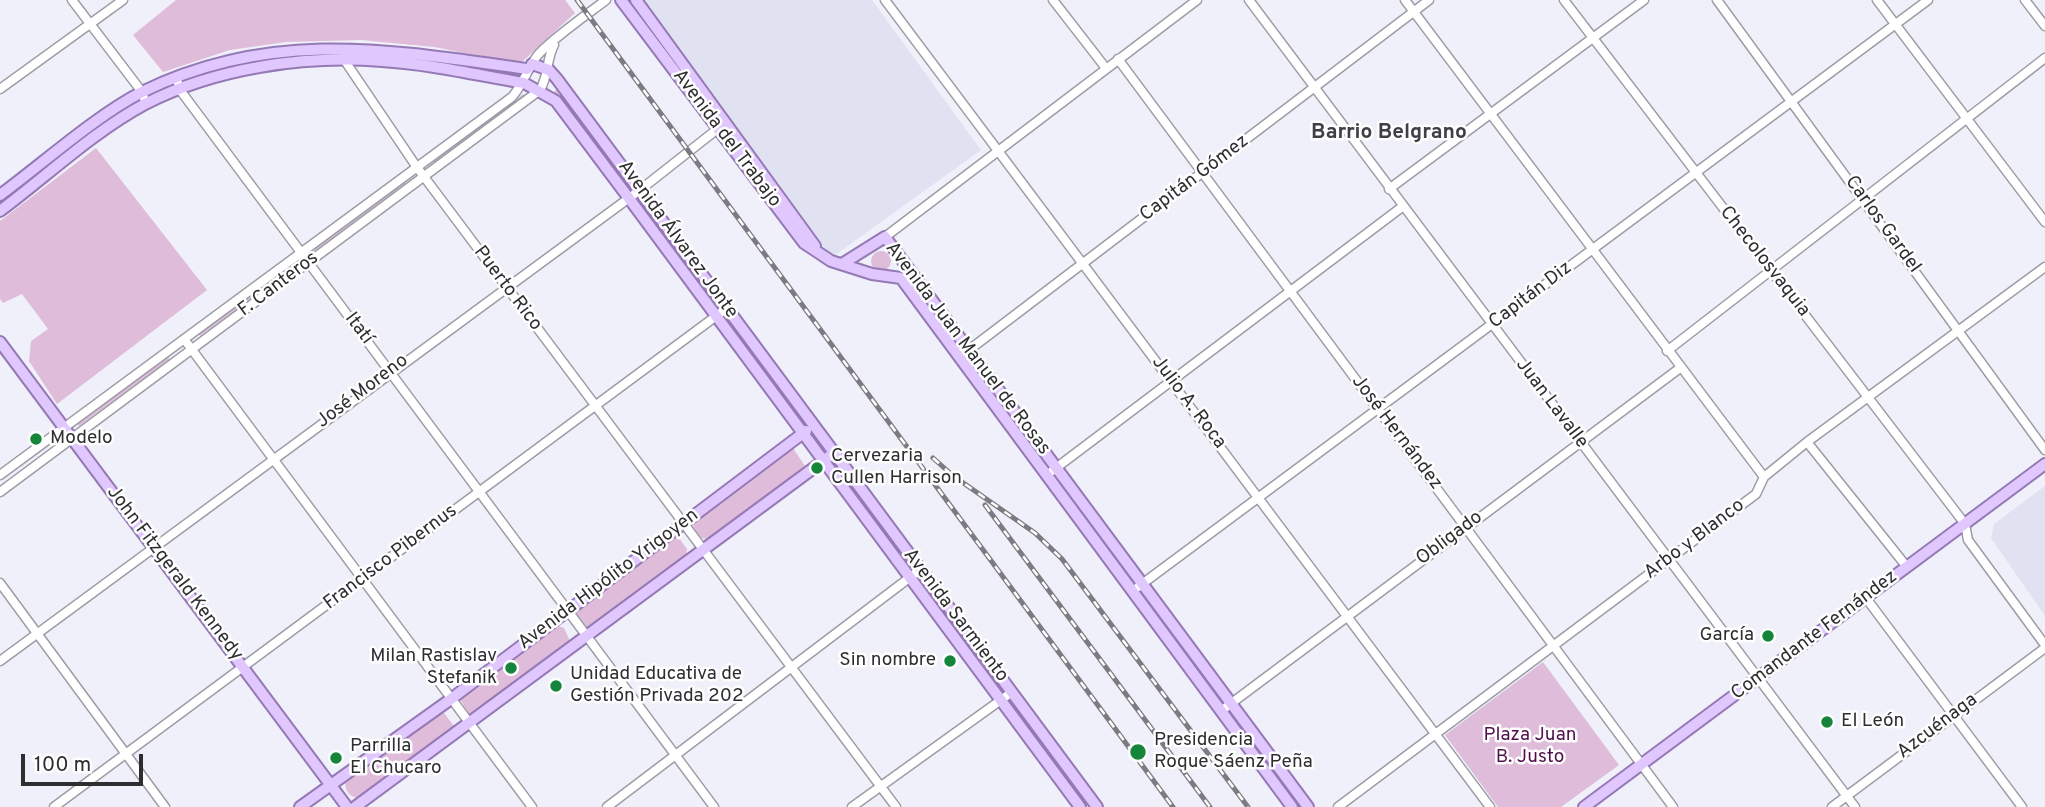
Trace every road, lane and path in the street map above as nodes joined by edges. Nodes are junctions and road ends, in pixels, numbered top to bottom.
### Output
1 (72, 0) edge
2 (123, 0) edge
3 (606, 0) edge
4 (621, 0) edge
5 (636, 0) edge
6 (1053, 0) edge
7 (1197, 0) edge
8 (1249, 0) edge
9 (1405, 0) edge
10 (1429, 0) edge
11 (1564, 0) edge
12 (1644, 0) edge
13 (1717, 0) edge
14 (1877, 0) edge
15 (1928, 0) edge
16 (2025, 0) edge
17 (889, 1) edge
18 (1413, 12) junction
19 (90, 24) junction
20 (1895, 25) junction
21 (2045, 26) edge
22 (1592, 38) junction
23 (558, 40) junction
24 (343, 47) junction
25 (2045, 58) edge
26 (1118, 59) junction
27 (343, 60) junction
28 (530, 67) junction
29 (1105, 67) junction
30 (548, 70) junction
31 (524, 83) junction
32 (178, 85) junction
33 (0, 89) edge
34 (1313, 89) junction
35 (540, 90) junction
36 (142, 92) junction
37 (1792, 102) junction
38 (146, 104) junction
39 (1488, 114) junction
40 (1967, 117) junction
41 (722, 126) junction
42 (998, 150) junction
43 (416, 166) junction
44 (1203, 174) junction
45 (1695, 174) junction
46 (424, 178) junction
47 (1389, 189) junction
48 (640, 190) junction
49 (0, 195) edge
50 (628, 197) junction
51 (1864, 201) junction
52 (1402, 207) junction
53 (0, 211) edge
54 (2045, 222) edge
55 (885, 237) junction
56 (1592, 250) junction
57 (863, 251) junction
58 (300, 252) junction
59 (903, 261) junction
60 (309, 263) junction
61 (842, 264) junction
62 (1083, 264) junction
63 (2045, 267) edge
64 (1772, 273) junction
65 (872, 274) junction
66 (897, 276) junction
67 (505, 286) junction
68 (1290, 291) junction
69 (727, 309) junction
70 (716, 316) junction
71 (1491, 325) junction
72 (1957, 330) junction
73 (184, 339) junction
74 (0, 342) edge
75 (192, 350) junction
76 (1667, 351) junction
77 (964, 354) junction
78 (1679, 368) junction
79 (390, 372) junction
80 (1171, 381) junction
81 (1869, 396) junction
82 (594, 407) junction
83 (1378, 409) junction
84 (813, 425) junction
85 (64, 427) junction
86 (802, 434) junction
87 (73, 438) junction
88 (1580, 442) junction
89 (1807, 442) junction
90 (2045, 450) edge
91 (834, 453) junction
92 (272, 459) junction
93 (822, 462) junction
94 (2045, 464) edge
95 (1051, 471) junction
96 (0, 475) edge
97 (1764, 477) junction
98 (0, 492) edge
99 (479, 492) junction
100 (1258, 498) junction
101 (684, 524) junction
102 (1965, 524) junction
103 (1466, 528) junction
104 (154, 547) junction
105 (702, 549) junction
106 (1668, 560) junction
107 (1907, 567) junction
108 (921, 569) junction
109 (909, 578) junction
110 (362, 579) junction
111 (0, 583) edge
112 (1138, 588) junction
113 (1866, 598) junction
114 (568, 610) junction
115 (1347, 617) junction
116 (37, 633) junction
117 (587, 636) junction
118 (1554, 646) junction
119 (2045, 646) edge
120 (0, 661) edge
121 (243, 667) junction
122 (792, 668) junction
123 (1758, 678) junction
124 (1012, 692) junction
125 (451, 699) junction
126 (1000, 699) junction
127 (1231, 704) junction
128 (1221, 711) junction
129 (1954, 716) junction
130 (469, 724) junction
131 (1435, 734) junction
132 (126, 754) junction
133 (676, 756) junction
134 (1642, 764) junction
135 (330, 785) junction
136 (880, 786) junction
137 (1847, 796) junction
138 (54, 807) edge
139 (165, 807) edge
140 (300, 807) edge
141 (347, 807) edge
142 (355, 807) edge
143 (532, 807) edge
144 (607, 807) edge
145 (714, 807) edge
146 (852, 807) edge
147 (896, 807) edge
148 (1080, 807) edge
149 (1097, 807) edge
150 (1292, 807) edge
151 (1308, 807) edge
152 (1338, 807) edge
153 (1490, 807) edge
154 (1584, 807) edge
155 (1673, 807) edge
156 (1832, 807) edge
157 (1855, 807) edge
158 (2022, 807) edge

1 - 19 street
2 - 19 street
3 - 23 street
4 - 41 main road, Avenida del Trabajo
5 - 41 main road
6 - 29 street
7 - 26 street
8 - 34 street, Juan Lavalle
9 - 18 street
10 - 18 street, Capitán Gómez
11 - 22 street, Checolosvaquia
12 - 22 street
13 - 37 street, Carlos Gardel
14 - 20 street
15 - 20 street, Capitán Diz
16 - 21 street
17 - 42 street, Julio A. Roca
18 - 34 street, Capitán Gómez
18 - 39 street
19 - 33 street
19 - 36 street
20 - 37 street, Capitán Diz
20 - 40 street
22 - 39 street
22 - 45 street, Checolosvaquia
23 - 28 street
23 - 30 street
24 - 27 street
24 - 28 main road
24 - 32 main road
25 - 40 street
26 - 29 street
26 - 44 street, José Hernández
27 - 31 main road, Avenida Álvarez Jonte
27 - 32 main road, Avenida Álvarez Jonte
27 - 43 street, Puerto Rico
28 - 30 main road
28 - 31 street
29 - 42 street
30 - 35 street
30 - 48 main road, Avenida Álvarez Jonte
31 - 35 main road, Avenida Álvarez Jonte
31 - 43 street, F. Canteros
32 - 36 main road
32 - 38 main road
32 - 58 street, Itatí
34 - 44 street, Capitán Gómez
34 - 47 street, Juan Lavalle
35 - 46 street, F. Canteros
35 - 50 main road, Avenida Álvarez Jonte
36 - 38 street
36 - 49 main road
37 - 45 street, Capitán Diz
37 - 51 street, Carlos Gardel
38 - 53 main road
39 - 47 street
39 - 56 street
40 - 51 street
40 - 54 street
41 - 48 street, José Moreno
41 - 61 main road, Avenida del Trabajo
42 - 55 street
42 - 62 street, Julio A. Roca
43 - 46 street, Puerto Rico
43 - 58 street, F. Canteros
44 - 62 street, Capitán Gómez
44 - 68 street, José Hernández
45 - 56 street, Capitán Diz
45 - 64 street, Checolosvaquia
46 - 60 street, F. Canteros
46 - 67 street, Puerto Rico
47 - 52 street, Juan Lavalle
48 - 50 street, José Moreno
48 - 69 main road, Avenida Álvarez Jonte
50 - 67 street, José Moreno
50 - 70 main road, Avenida Álvarez Jonte
51 - 64 street
51 - 72 street, Carlos Gardel
52 - 68 street
52 - 71 street, Juan Lavalle
55 - 57 main road, Avenida Juan Manuel de Rosas
55 - 59 main road, Avenida Juan Manuel de Rosas
56 - 71 street, Capitán Diz
56 - 76 street
57 - 61 main road, Avenida Juan Manuel de Rosas
57 - 65 main road
58 - 60 street, Itatí
58 - 73 street, F. Canteros
59 - 66 main road
59 - 77 main road, Avenida Juan Manuel de Rosas
60 - 75 street, F. Canteros
60 - 79 street, Itatí
61 - 65 main road, Avenida Juan Manuel de Rosas
62 - 77 street, Capitán Gómez
62 - 80 street, Julio A. Roca
63 - 72 street, Arbo y Blanco
64 - 76 street
64 - 81 street, Checolosvaquia
65 - 66 main road, Avenida Juan Manuel de Rosas
66 - 77 main road, Avenida Juan Manuel de Rosas
67 - 79 street, José Moreno
67 - 82 street, Puerto Rico
68 - 80 street
68 - 83 street, José Hernández
69 - 70 street, Francisco Pibernus
69 - 84 main road, Avenida Álvarez Jonte
70 - 82 street, Francisco Pibernus
70 - 86 main road, Avenida Álvarez Jonte
71 - 83 street, Capitán Diz
71 - 88 street, Juan Lavalle
72 - 81 street, Arbo y Blanco
72 - 90 street, Carlos Gardel
73 - 75 street
73 - 85 street, F. Canteros
74 - 85 main road, John Fitzgerald Kennedy
75 - 87 street, F. Canteros
75 - 92 street
76 - 78 street
77 - 95 main road, Avenida Juan Manuel de Rosas
78 - 88 street, Obligado
78 - 97 street
79 - 92 street, José Moreno
79 - 99 street, Itatí
80 - 95 street
80 - 100 street, Julio A. Roca
81 - 89 street, Arbo y Blanco
81 - 102 street, Checolosvaquia
82 - 99 street, Francisco Pibernus
82 - 101 street, Puerto Rico
83 - 100 street, Capitán Diz
83 - 103 street, José Hernández
84 - 86 main road, Avenida Hipólito Yrigoyen
84 - 91 main road, Avenida Sarmiento
85 - 87 main road, John Fitzgerald Kennedy
85 - 96 street, F. Canteros
86 - 93 main road, Avenida Sarmiento
86 - 101 main road, Avenida Hipólito Yrigoyen
87 - 98 street, F. Canteros
87 - 104 main road, John Fitzgerald Kennedy
88 - 103 street, Obligado
88 - 106 street, Juan Lavalle
89 - 97 street, Arbo y Blanco
89 - 107 street
91 - 93 main road, Avenida Hipólito Yrigoyen
91 - 108 main road, Avenida Sarmiento
92 - 104 street, José Moreno
92 - 110 street
93 - 105 main road, Avenida Hipólito Yrigoyen
93 - 109 main road, Avenida Sarmiento
94 - 102 main road, Comandante Fernández
95 - 112 main road, Avenida Juan Manuel de Rosas
97 - 106 street, Arbo y Blanco
99 - 110 street, Francisco Pibernus
99 - 114 street, Itatí
100 - 112 street, Capitán Diz
100 - 115 street, Julio A. Roca
101 - 105 street, Puerto Rico
101 - 114 main road, Avenida Hipólito Yrigoyen
102 - 107 main road, Comandante Fernández
102 - 119 street, Checolosvaquia
103 - 115 street, Obligado
103 - 118 street, José Hernández
104 - 116 street, José Moreno
104 - 121 main road, John Fitzgerald Kennedy
105 - 117 main road, Avenida Hipólito Yrigoyen
105 - 122 street, Puerto Rico
106 - 118 street, Arbo y Blanco
106 - 123 street, Juan Lavalle
107 - 113 main road, Comandante Fernández
108 - 109 street
108 - 124 main road, Avenida Sarmiento
109 - 122 street
109 - 126 main road, Avenida Sarmiento
110 - 121 street, Francisco Pibernus
110 - 125 street
111 - 116 street
112 - 127 main road, Avenida Juan Manuel de Rosas
112 - 128 main road, Avenida Juan Manuel de Rosas
113 - 123 main road, Comandante Fernández
113 - 129 street
114 - 117 street, Itatí
114 - 125 main road, Avenida Hipólito Yrigoyen
115 - 127 street, Obligado
115 - 131 street, Julio A. Roca
116 - 120 street, José Moreno
116 - 132 street
117 - 130 main road, Avenida Hipólito Yrigoyen
117 - 133 street, Itatí
118 - 131 street, Arbo y Blanco
118 - 134 street, José Hernández
119 - 129 street, Azcuénaga
121 - 132 street, Francisco Pibernus
121 - 135 main road, John Fitzgerald Kennedy
122 - 133 street
122 - 136 street, Puerto Rico
123 - 134 main road, Comandante Fernández
123 - 137 street, Juan Lavalle
124 - 126 street
124 - 149 main road, Avenida Sarmiento
125 - 130 street
125 - 135 main road, Avenida Hipólito Yrigoyen
126 - 136 street
126 - 148 main road, Avenida Sarmiento
127 - 128 street, Obligado
127 - 151 main road, Avenida Juan Manuel de Rosas
128 - 150 main road, Avenida Juan Manuel de Rosas
129 - 137 street, Azcuénaga
129 - 158 street
130 - 142 main road, Avenida Hipólito Yrigoyen
130 - 143 street
131 - 152 street, Arbo y Blanco
131 - 153 street, Julio A. Roca
132 - 138 street, Francisco Pibernus
132 - 139 street
133 - 144 street
133 - 145 street, Itatí
134 - 154 main road, Comandante Fernández
134 - 155 street, José Hernández
135 - 140 main road, Avenida Hipólito Yrigoyen
135 - 141 main road, John Fitzgerald Kennedy
136 - 146 street
136 - 147 street, Puerto Rico
137 - 156 street, Azcuénaga
137 - 157 street, Juan Lavalle

